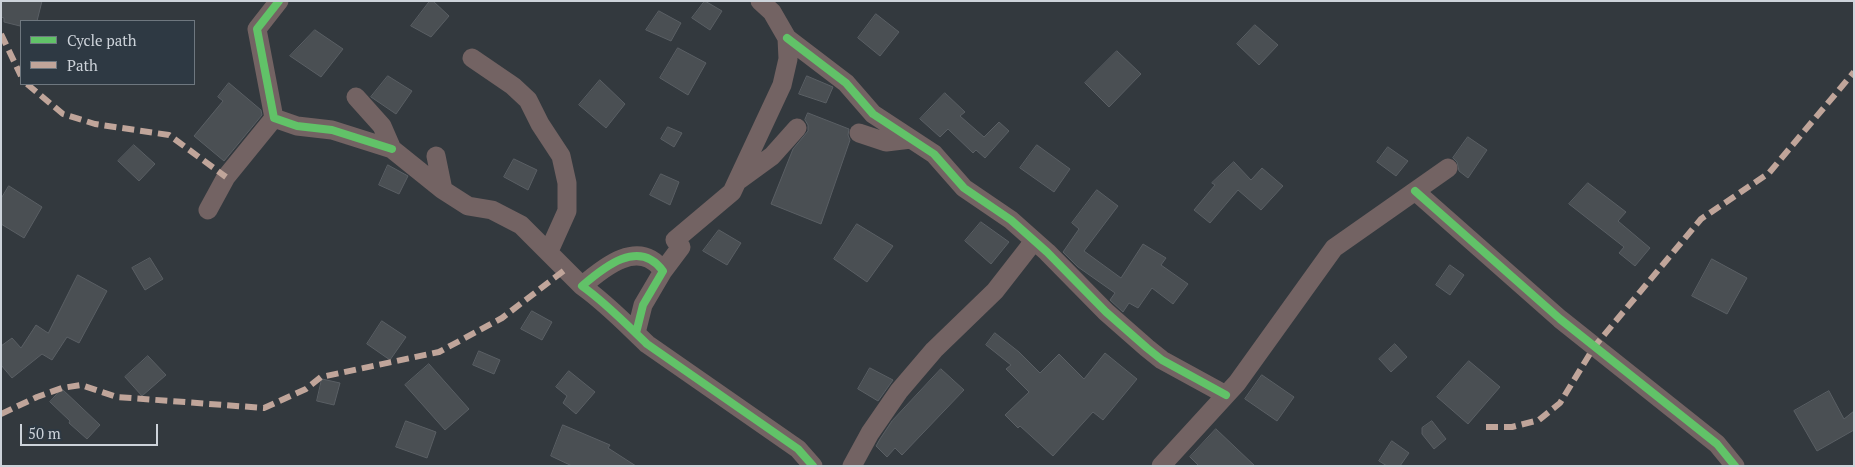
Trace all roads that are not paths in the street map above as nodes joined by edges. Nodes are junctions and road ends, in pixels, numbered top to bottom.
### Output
1 (279, 1) edge
2 (771, 5) edge
3 (787, 38) junction
4 (472, 58) dead end
5 (356, 98) dead end
6 (274, 118) junction
7 (797, 128) dead end
8 (859, 134) dead end
9 (911, 139) junction
10 (392, 149) junction
11 (436, 156) dead end
12 (1448, 168) dead end
13 (738, 181) junction
14 (443, 190) junction
15 (1415, 191) junction
16 (208, 210) dead end
17 (1034, 241) junction
18 (549, 251) junction
19 (663, 271) junction
20 (582, 286) junction
21 (636, 333) junction
22 (1226, 395) junction
23 (813, 466) edge
24 (852, 466) edge
25 (1161, 466) edge
26 (1735, 466) edge

1 - 6 street
2 - 3 street
3 - 9 street
3 - 13 street
4 - 18 street
5 - 10 street
6 - 10 street
6 - 16 street
7 - 13 street
8 - 9 street
9 - 17 street
10 - 14 street
11 - 14 street
12 - 15 street
13 - 19 street
14 - 18 street
15 - 22 street
15 - 26 street
17 - 22 street
17 - 24 street
18 - 20 street
19 - 20 street
19 - 21 street
20 - 21 street
21 - 23 street
22 - 25 street

